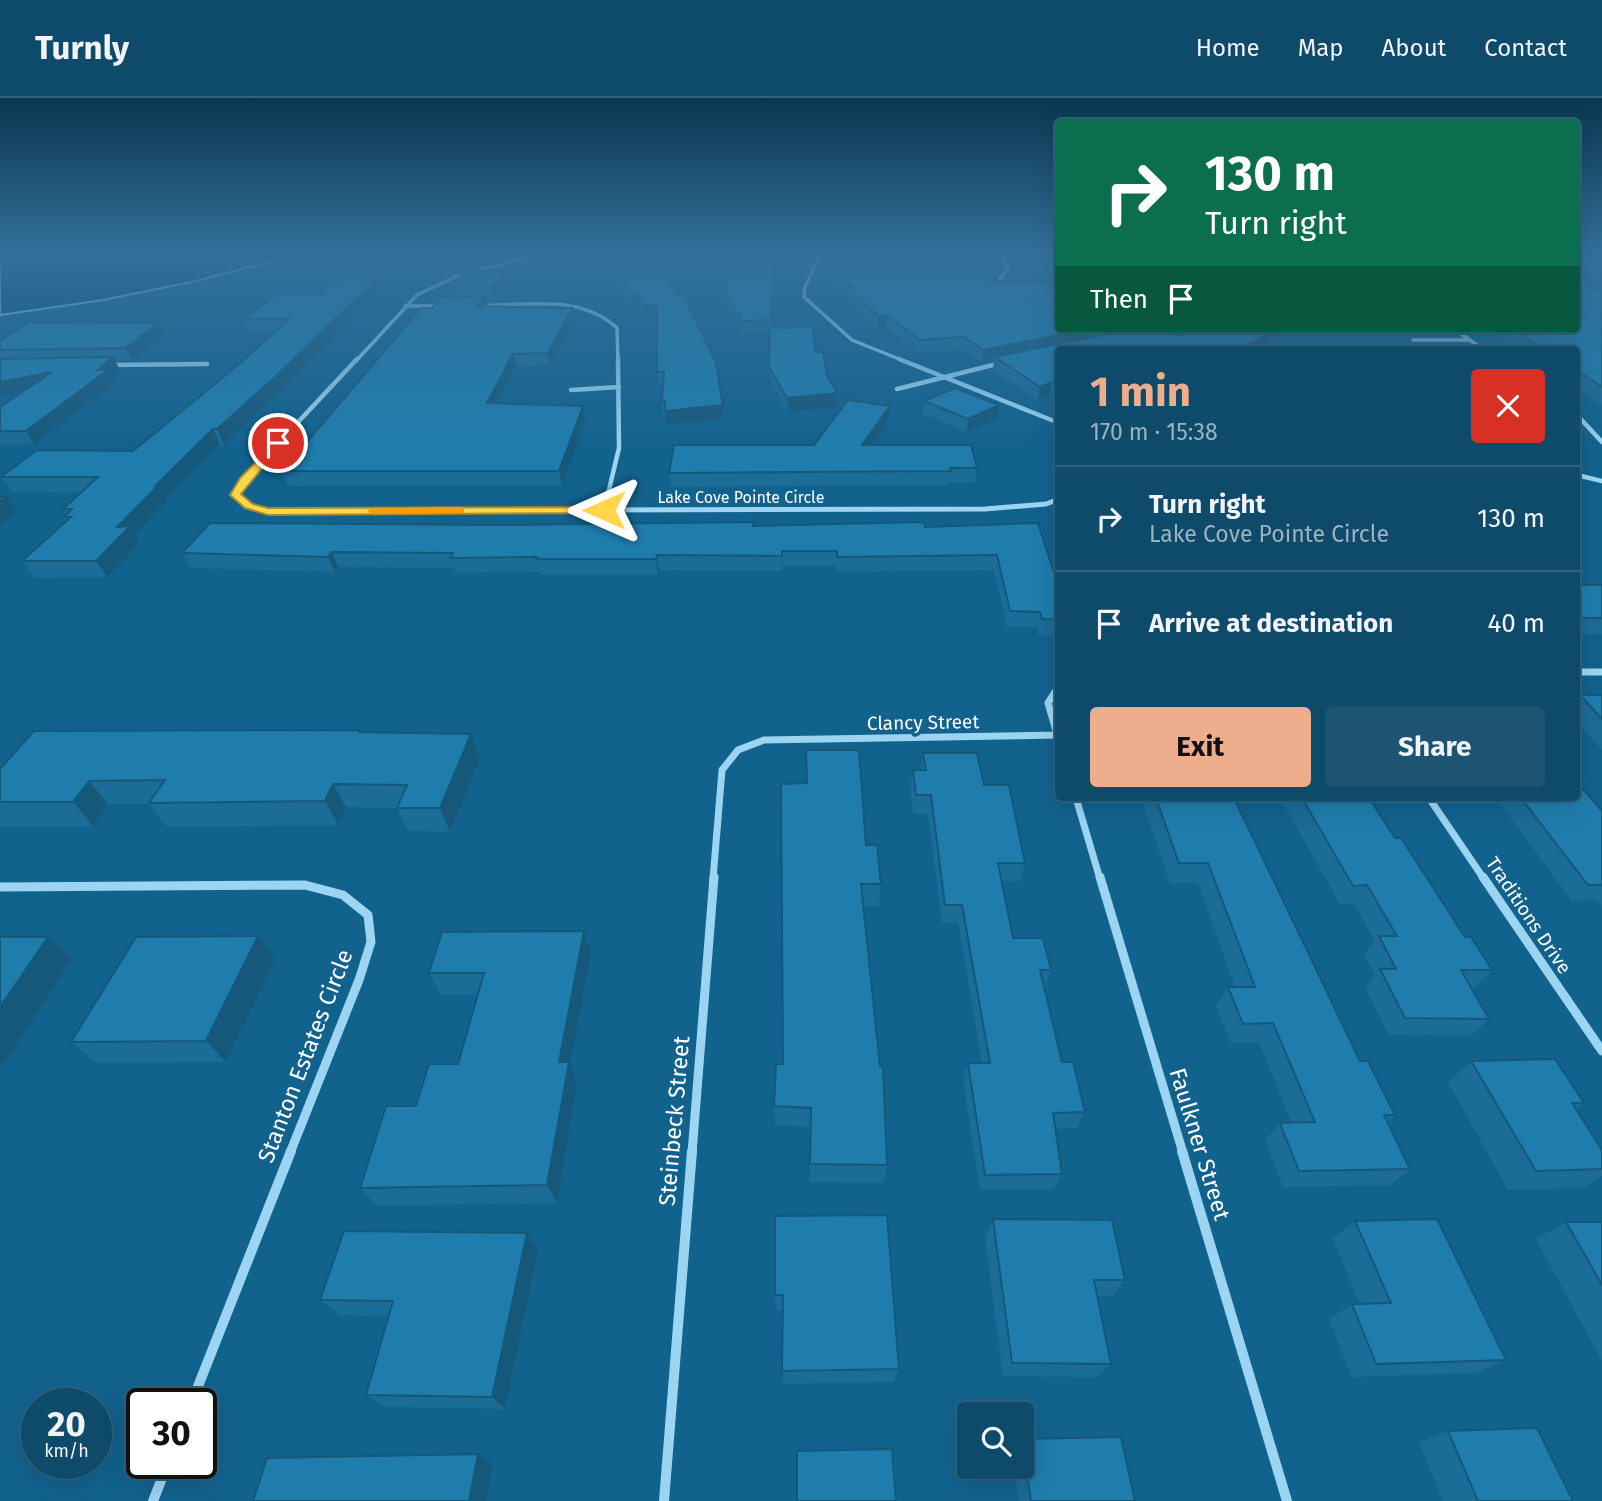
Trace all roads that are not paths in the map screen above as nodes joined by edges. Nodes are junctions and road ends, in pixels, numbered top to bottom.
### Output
1 (391, 320) edge
2 (612, 320) edge
3 (830, 320) edge
4 (1459, 333) edge
5 (1413, 340) dead end
6 (1469, 340) junction
7 (1478, 346) edge
8 (1007, 362) edge
9 (207, 364) dead end
10 (101, 365) edge
11 (942, 375) junction
12 (619, 387) junction
13 (897, 389) dead end
14 (571, 390) dead end
15 (1580, 418) edge
16 (1055, 421) edge
17 (1602, 442) edge
18 (1580, 476) edge
19 (1602, 481) edge
20 (1055, 501) edge
21 (604, 510) junction
22 (1580, 671) edge
23 (1602, 672) edge
24 (1055, 692) edge
25 (1055, 728) edge
26 (1055, 738) edge
27 (738, 750) joint
28 (1077, 801) edge
29 (1431, 801) edge
30 (0, 887) edge
31 (1602, 1051) edge
32 (197, 1388) edge
33 (162, 1479) edge
34 (153, 1501) edge
35 (664, 1501) edge
36 (1287, 1501) edge

1 - 21 street, Lake Cove Pointe Circle
2 - 12 street
3 - 11 street
4 - 6 street
5 - 6 street
6 - 7 street
8 - 11 street
9 - 10 street
11 - 13 street
11 - 16 street
12 - 14 street
12 - 21 street
15 - 17 street
18 - 19 street
20 - 21 street, Lake Cove Pointe Circle
22 - 23 street
24 - 25 street, Clancy Street
26 - 27 street, Clancy Street
27 - 35 street, Steinbeck Street
28 - 36 street, Faulkner Street
29 - 31 street, Traditions Drive
30 - 32 street, Stanton Estates Circle
33 - 34 street

